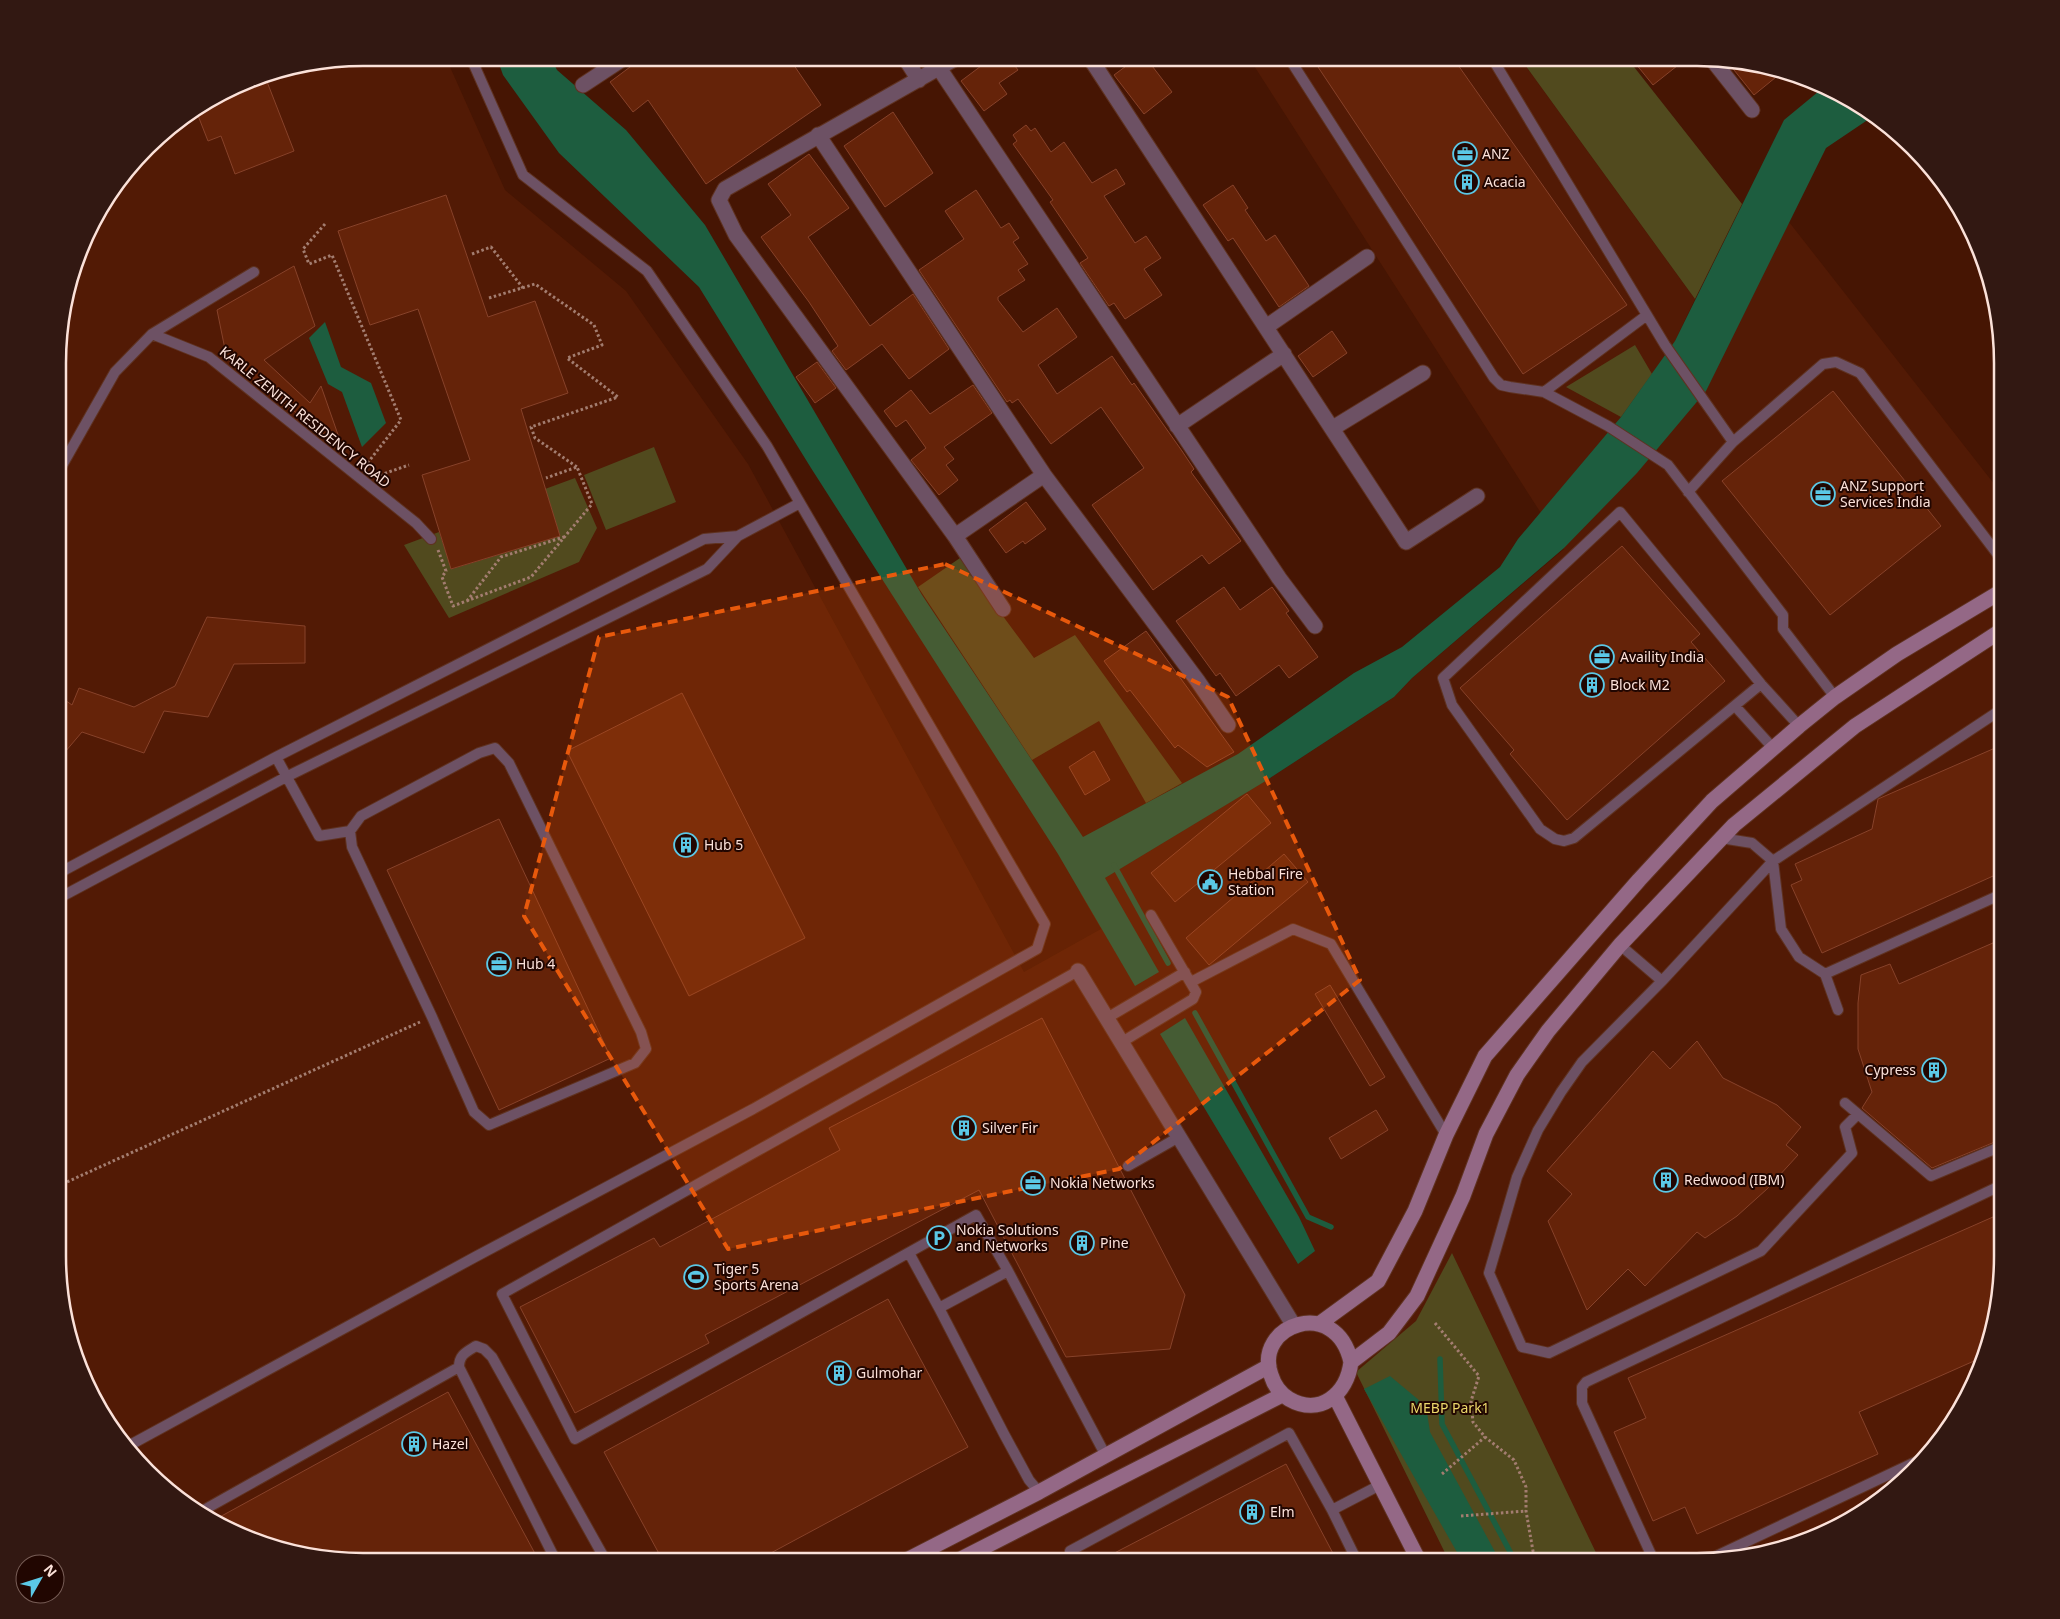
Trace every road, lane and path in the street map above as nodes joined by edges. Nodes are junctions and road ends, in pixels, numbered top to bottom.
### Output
1 (475, 66) edge
2 (612, 66) edge
3 (910, 66) edge
4 (942, 66) edge
5 (1095, 66) edge
6 (1294, 66) edge
7 (1497, 66) edge
8 (1718, 67) edge
9 (939, 68) junction
10 (919, 80) junction
11 (583, 85) dead end
12 (1752, 110) dead end
13 (818, 135) junction
14 (325, 224) dead end
15 (472, 254) dead end
16 (1367, 257) dead end
17 (254, 272) dead end
18 (524, 288) junction
19 (489, 298) dead end
20 (1647, 315) junction
21 (1266, 327) junction
22 (152, 334) junction
23 (1284, 354) junction
24 (1423, 373) dead end
25 (1544, 392) junction
26 (1178, 426) junction
27 (1333, 428) junction
28 (1733, 442) junction
29 (66, 458) edge
30 (409, 465) dead end
31 (577, 467) junction
32 (1044, 474) junction
33 (546, 478) dead end
34 (360, 479) junction
35 (1688, 492) junction
36 (1477, 496) dead end
37 (800, 503) junction
38 (738, 536) junction
39 (954, 536) junction
40 (565, 537) junction
41 (431, 539) joint
42 (1994, 549) edge
43 (1994, 596) edge
44 (467, 600) junction
45 (1002, 609) dead end
46 (1314, 626) dead end
47 (1994, 635) edge
48 (1761, 684) junction
49 (1835, 697) junction
50 (1735, 706) junction
51 (1994, 714) edge
52 (1228, 725) dead end
53 (1799, 726) junction
54 (1773, 748) junction
55 (276, 757) junction
56 (286, 777) junction
57 (350, 830) junction
58 (1721, 838) junction
59 (1773, 861) junction
60 (66, 869) edge
61 (66, 894) edge
62 (1994, 898) edge
63 (1151, 915) dead end
64 (1620, 945) junction
65 (1078, 971) joint
66 (1185, 972) junction
67 (1824, 974) junction
68 (1662, 981) junction
69 (1191, 982) junction
70 (1838, 1010) dead end
71 (432, 1017) junction
72 (1107, 1018) junction
73 (1122, 1042) junction
74 (1845, 1103) dead end
75 (1858, 1114) junction
76 (1446, 1136) junction
77 (1179, 1137) junction
78 (1994, 1149) edge
79 (1128, 1166) dead end
80 (66, 1182) edge
81 (1994, 1189) edge
82 (909, 1253) junction
83 (1008, 1271) junction
84 (938, 1308) junction
85 (1435, 1323) dead end
86 (1319, 1324) junction
87 (1294, 1326) junction
88 (1350, 1362) junction
89 (1269, 1366) junction
90 (459, 1367) junction
91 (1282, 1395) junction
92 (1335, 1396) junction
93 (1485, 1437) junction
94 (134, 1443) edge
95 (1106, 1456) junction
96 (1907, 1466) edge
97 (1442, 1474) dead end
98 (1380, 1485) junction
99 (1039, 1492) junction
100 (207, 1508) edge
101 (1332, 1510) junction
102 (1526, 1511) junction
103 (1461, 1516) dead end
104 (1727, 1551) edge
105 (552, 1553) edge
106 (602, 1553) edge
107 (921, 1553) edge
108 (973, 1553) edge
109 (1071, 1553) edge
110 (1353, 1553) edge
111 (1415, 1553) edge
112 (1534, 1553) edge
113 (1650, 1553) edge

1 - 37 lane
2 - 11 street
3 - 10 street
4 - 9 street
5 - 21 street
6 - 25 lane
7 - 20 lane
8 - 12 street
9 - 10 street
9 - 26 street
10 - 13 street
13 - 32 street
13 - 39 street
14 - 34 path
15 - 18 path
16 - 21 street
17 - 22 lane
18 - 19 path
18 - 31 path
20 - 25 lane
20 - 28 lane
21 - 23 street
22 - 29 lane
22 - 34 lane, KARLE ZENITH RESIDENCY ROAD
23 - 26 street
23 - 27 street
24 - 27 street
25 - 35 lane
26 - 46 street
27 - 36 street
28 - 35 lane
28 - 42 lane
30 - 34 path
31 - 33 path
31 - 40 path
32 - 39 street
32 - 52 street
34 - 41 lane, KARLE ZENITH RESIDENCY ROAD
35 - 49 lane
37 - 38 lane
37 - 94 lane
38 - 55 lane
38 - 56 lane
39 - 45 street
40 - 44 path
40 - 44 path
41 - 44 path
43 - 49 street
47 - 58 street
48 - 50 lane
48 - 50 lane
48 - 53 lane
49 - 53 street
50 - 54 lane
51 - 59 lane
53 - 54 street
54 - 76 street
55 - 56 lane
55 - 60 lane
56 - 57 lane
56 - 61 lane
57 - 71 lane
57 - 71 lane
58 - 59 lane
58 - 64 street
59 - 67 lane
59 - 68 lane
62 - 67 lane
63 - 66 lane
64 - 68 lane
64 - 88 street
65 - 72 street
65 - 82 lane
66 - 69 lane
66 - 72 lane
67 - 70 lane
68 - 75 lane
69 - 73 lane
69 - 76 lane
71 - 80 path
72 - 73 street
73 - 77 street
74 - 75 lane
75 - 78 lane
76 - 86 street
77 - 79 lane
77 - 87 street
81 - 113 lane
82 - 83 lane
82 - 84 lane
83 - 84 lane
83 - 95 lane
84 - 99 lane
85 - 93 path
86 - 87 street
86 - 88 street
87 - 89 street
88 - 92 street
89 - 91 street
89 - 95 street
90 - 100 lane
90 - 105 lane
90 - 106 lane
91 - 92 street
91 - 108 street
92 - 98 street
93 - 97 path
93 - 102 path
95 - 99 street
96 - 104 lane
98 - 101 lane
98 - 111 street
99 - 107 street
101 - 109 lane
101 - 110 lane
102 - 103 path
102 - 112 path

